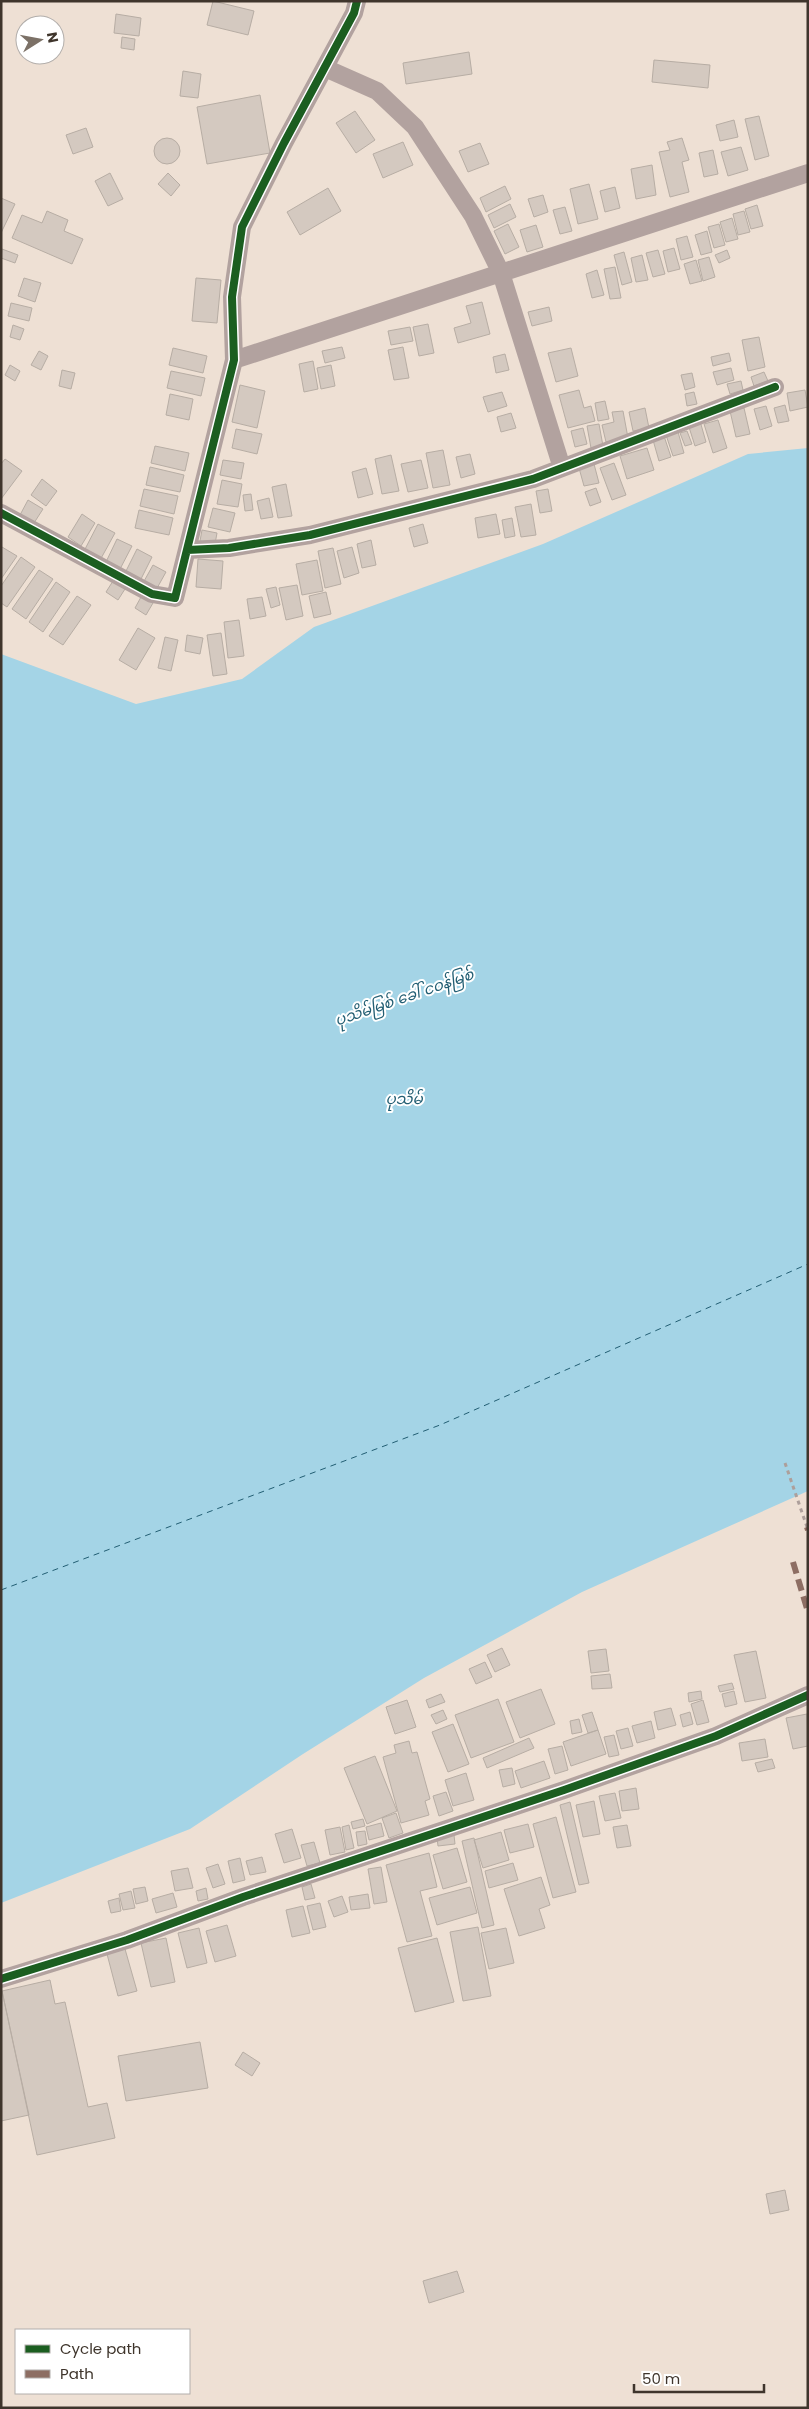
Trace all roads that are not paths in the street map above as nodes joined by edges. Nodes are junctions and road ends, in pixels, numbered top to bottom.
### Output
1 (357, 1) edge
2 (325, 68) junction
3 (808, 172) edge
4 (500, 273) junction
5 (234, 360) junction
6 (775, 387) dead end
7 (562, 468) junction
8 (1, 513) edge
9 (187, 550) junction
10 (808, 1695) edge
11 (1, 1980) edge

1 - 2 street
2 - 4 street
2 - 5 street
3 - 4 street
4 - 5 street
4 - 7 street
5 - 9 street
6 - 7 street
7 - 9 street
8 - 9 street
10 - 11 street

